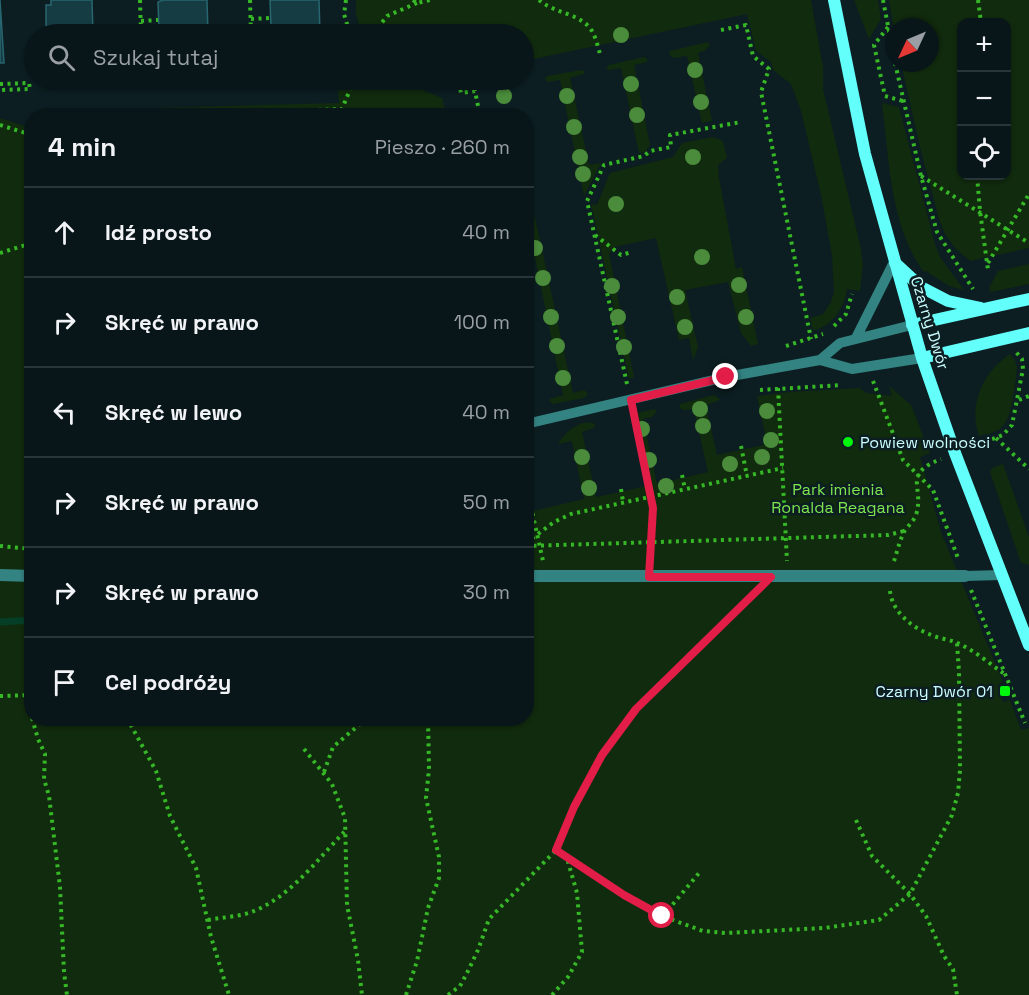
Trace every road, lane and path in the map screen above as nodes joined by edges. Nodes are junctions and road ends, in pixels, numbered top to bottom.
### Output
1 (140, 0) edge
2 (250, 0) edge
3 (346, 0) edge
4 (430, 0) edge
5 (540, 0) edge
6 (834, 0) edge
7 (883, 0) edge
8 (978, 0) edge
9 (415, 1) edge
10 (270, 18) dead end
11 (886, 18) edge
12 (980, 18) edge
13 (251, 19) junction
14 (158, 20) dead end
15 (141, 21) joint
16 (251, 24) edge
17 (347, 24) edge
18 (381, 24) edge
19 (721, 30) dead end
20 (885, 31) edge
21 (600, 54) dead end
22 (897, 72) edge
23 (24, 83) edge
24 (0, 84) edge
25 (24, 89) edge
26 (0, 90) edge
27 (350, 90) edge
28 (461, 90) edge
29 (903, 101) junction
30 (342, 108) edge
31 (478, 108) edge
32 (741, 122) dead end
33 (0, 125) edge
34 (24, 132) edge
35 (921, 176) junction
36 (977, 180) edge
37 (1029, 194) edge
38 (980, 211) junction
39 (1006, 230) junction
40 (595, 235) junction
41 (1029, 243) edge
42 (24, 246) edge
43 (632, 252) dead end
44 (0, 253) edge
45 (894, 262) junction
46 (987, 263) junction
47 (988, 270) dead end
48 (964, 275) dead end
49 (852, 294) dead end
50 (1029, 299) edge
51 (986, 309) junction
52 (846, 314) junction
53 (912, 325) junction
54 (1029, 333) edge
55 (856, 338) junction
56 (811, 339) junction
57 (1006, 339) junction
58 (786, 346) dead end
59 (922, 358) junction
60 (820, 360) junction
61 (868, 368) junction
62 (874, 383) junction
63 (850, 384) dead end
64 (862, 384) dead end
65 (778, 388) junction
66 (756, 390) dead end
67 (1029, 396) edge
68 (631, 400) junction
69 (1018, 401) junction
70 (534, 422) edge
71 (996, 438) junction
72 (981, 444) dead end
73 (741, 446) dead end
74 (938, 460) dead end
75 (783, 468) junction
76 (1029, 469) edge
77 (682, 475) dead end
78 (918, 475) junction
79 (747, 476) junction
80 (621, 489) dead end
81 (685, 489) junction
82 (651, 496) junction
83 (623, 502) junction
84 (534, 522) edge
85 (905, 530) junction
86 (537, 536) junction
87 (787, 537) junction
88 (534, 538) edge
89 (651, 542) junction
90 (0, 546) edge
91 (534, 546) edge
92 (540, 546) junction
93 (24, 548) edge
94 (0, 575) edge
95 (1001, 575) junction
96 (24, 576) edge
97 (534, 576) edge
98 (546, 576) junction
99 (965, 576) junction
100 (649, 577) junction
101 (771, 577) junction
102 (787, 577) junction
103 (888, 577) junction
104 (957, 642) junction
105 (1029, 645) edge
106 (1006, 675) junction
107 (24, 695) edge
108 (0, 696) edge
109 (1025, 723) dead end
110 (34, 726) edge
111 (131, 726) edge
112 (358, 726) edge
113 (428, 726) edge
114 (304, 749) dead end
115 (324, 772) junction
116 (856, 820) dead end
117 (345, 830) junction
118 (556, 850) junction
119 (566, 857) junction
120 (699, 873) dead end
121 (910, 894) junction
122 (662, 916) junction
123 (208, 920) junction
124 (67, 995) edge
125 (230, 995) edge
126 (362, 995) edge
127 (406, 995) edge
128 (448, 995) edge
129 (552, 995) edge
130 (957, 995) edge

1 - 15 path
2 - 13 path
3 - 17 path
4 - 9 path
5 - 21 path
6 - 45 main road, Czarny Dwór
7 - 11 path
8 - 12 path
9 - 18 path
10 - 13 path
13 - 16 path
14 - 15 path
19 - 56 path
20 - 29 path
22 - 29 path
23 - 24 path
25 - 26 path
27 - 30 path
28 - 31 path
29 - 35 path
32 - 40 path
33 - 34 path
35 - 38 path
35 - 48 path
36 - 38 path
37 - 39 path
38 - 39 path
38 - 46 path
39 - 41 path
39 - 46 path
40 - 43 path
40 - 68 path
42 - 44 path
45 - 51 main road
45 - 53 main road, Czarny Dwór
45 - 55 lane
46 - 47 path
49 - 52 path
50 - 51 main road
51 - 53 main road
52 - 55 path
52 - 56 path
53 - 55 lane
53 - 59 main road, Czarny Dwór
54 - 57 main road
55 - 60 lane
56 - 58 path
57 - 59 main road
57 - 69 path
59 - 61 lane
59 - 95 main road, Czarny Dwór
60 - 61 lane
60 - 68 lane
61 - 62 path
62 - 64 path
62 - 78 path
63 - 65 path
65 - 66 path
65 - 75 path
67 - 69 path
68 - 70 lane
68 - 82 path
69 - 71 path
71 - 72 path
71 - 76 path
73 - 79 path
74 - 78 path
75 - 79 path
75 - 87 path
77 - 81 path
78 - 85 path
78 - 99 path
79 - 81 path
80 - 83 path
81 - 82 path
82 - 83 path
82 - 89 path
83 - 86 path
84 - 86 path
85 - 87 path
85 - 103 path
86 - 88 path
86 - 92 path
87 - 89 path
87 - 102 path
89 - 92 path
89 - 100 path
90 - 93 path
91 - 92 path
92 - 98 path
94 - 96 street
95 - 99 lane
95 - 105 main road, Czarny Dwór
97 - 98 street
98 - 100 street
99 - 103 street
99 - 106 path
100 - 101 street
101 - 102 street
101 - 118 path
102 - 103 street
103 - 104 path
104 - 106 path
104 - 121 path
106 - 109 path
107 - 108 path
110 - 124 path
111 - 123 path
112 - 115 path
113 - 127 path
114 - 115 path
115 - 117 path
116 - 121 path
117 - 123 path
117 - 126 path
118 - 119 path
118 - 128 path
119 - 122 path
119 - 129 path
120 - 122 path
121 - 122 path
121 - 130 path
123 - 125 path

